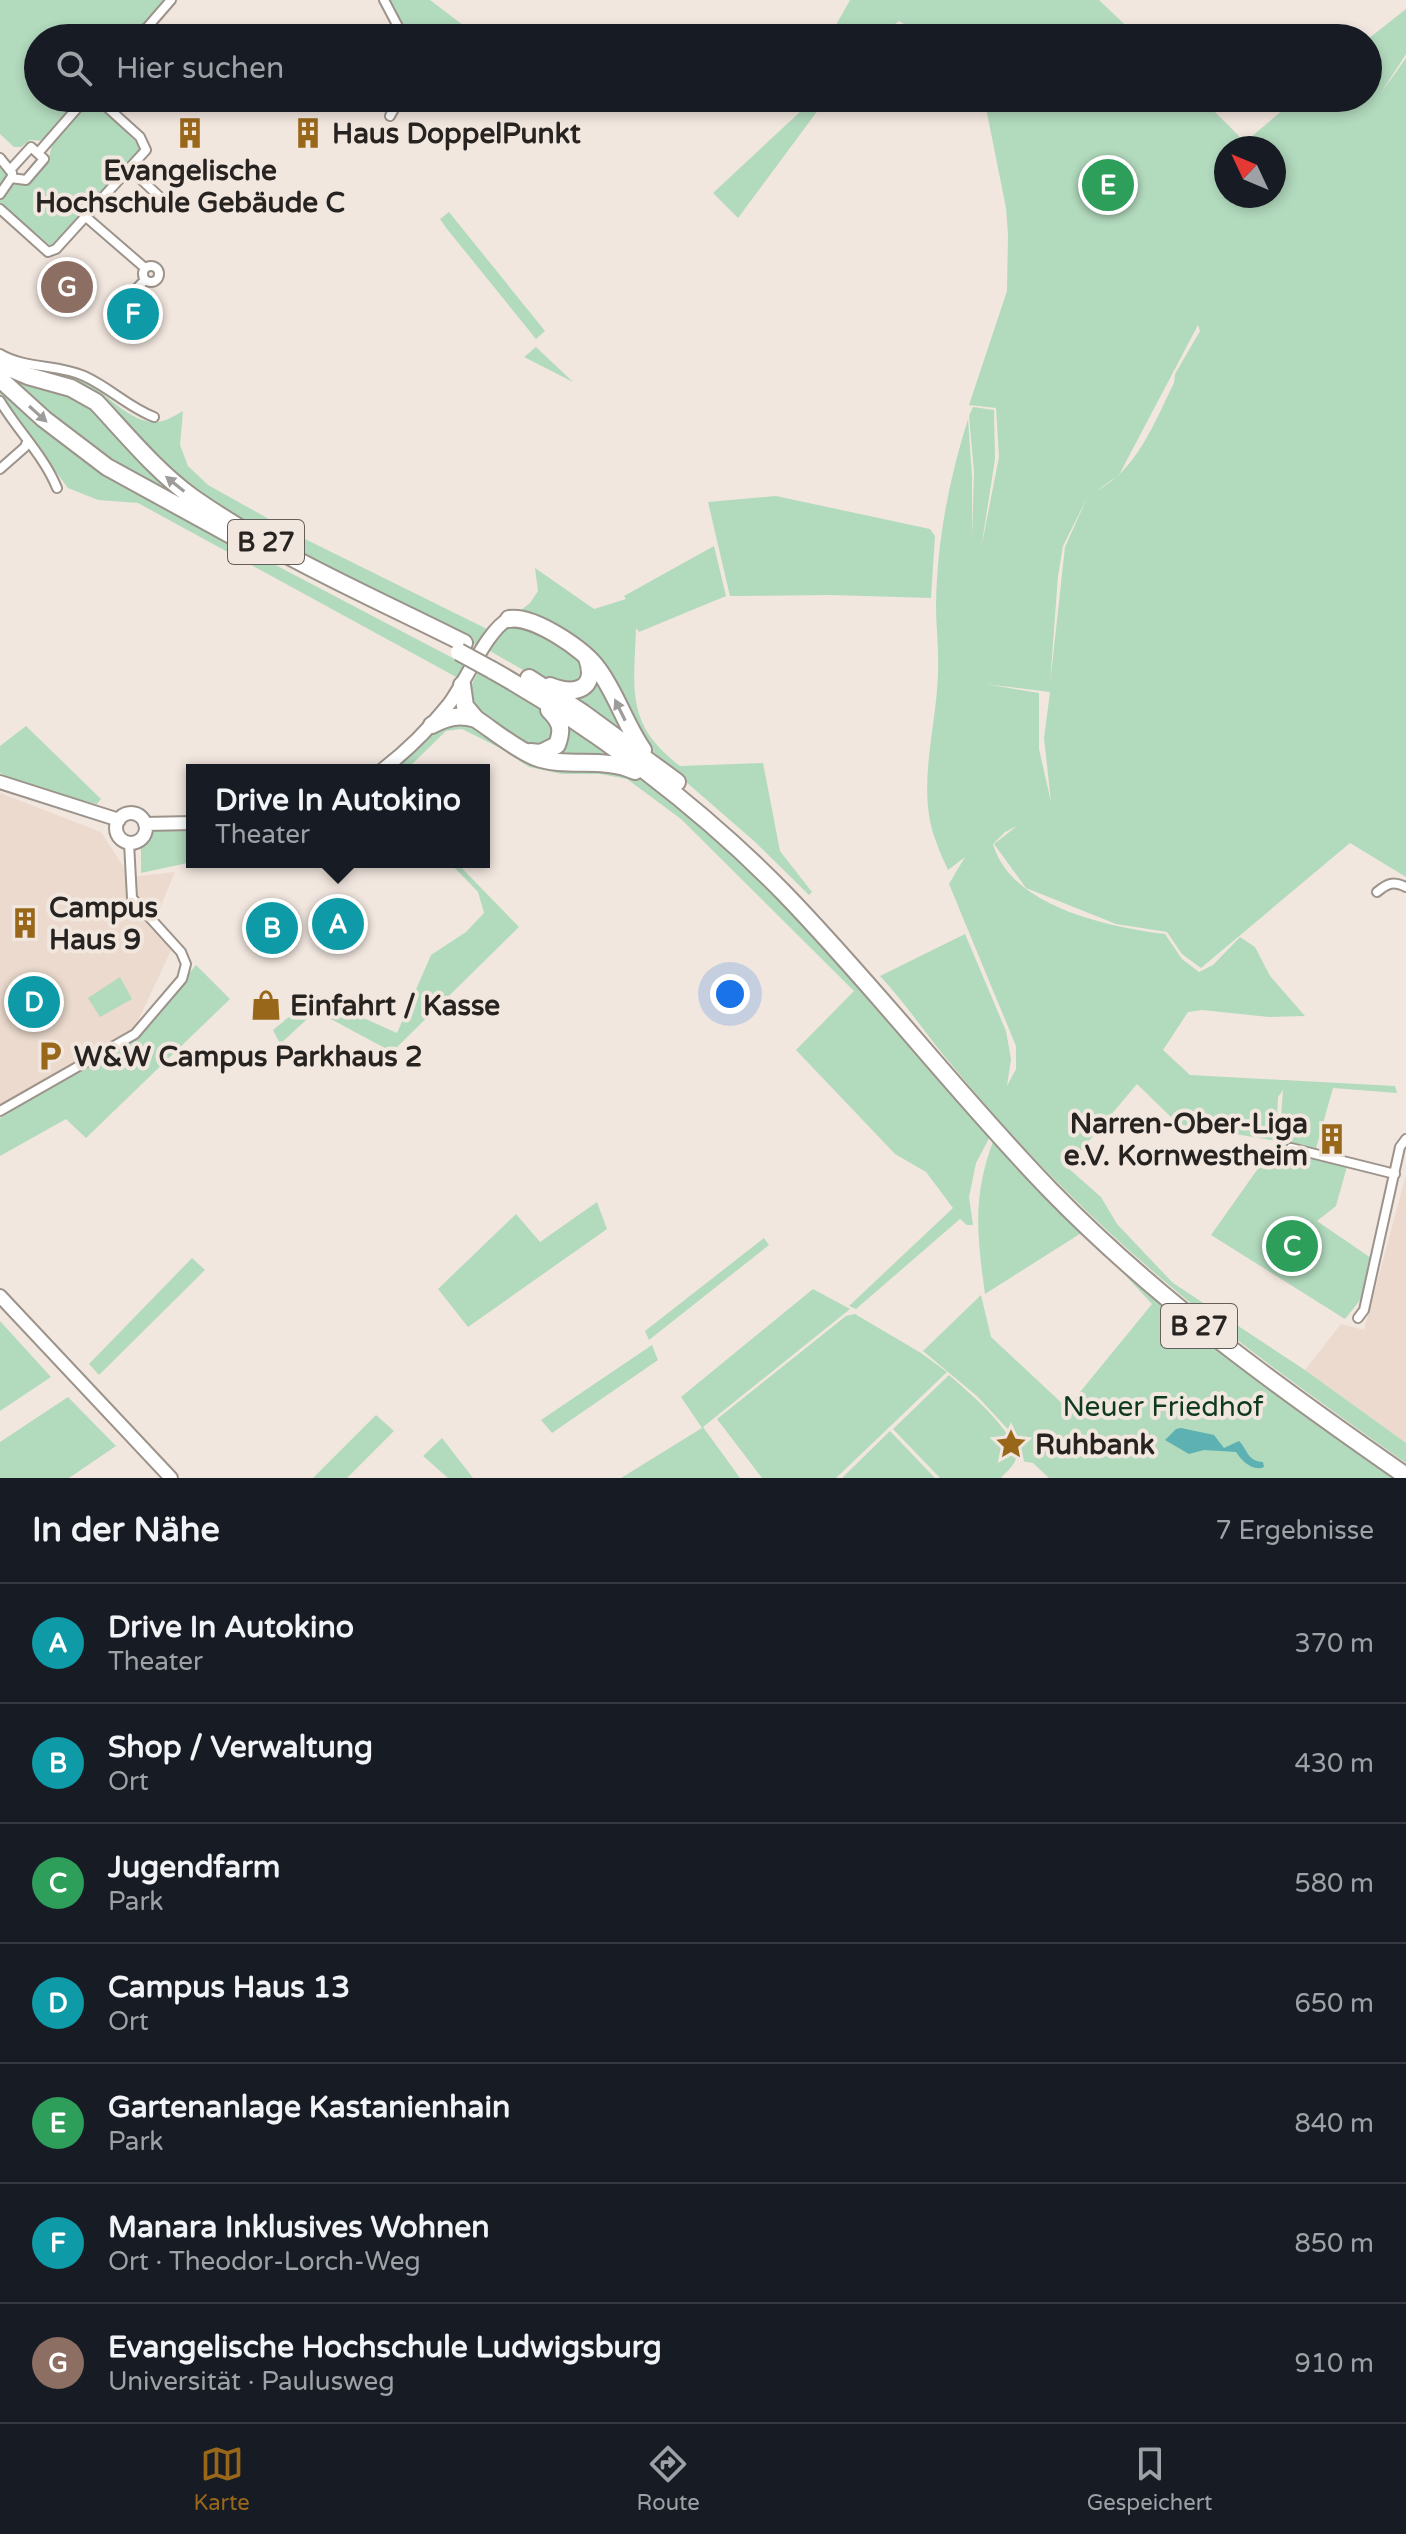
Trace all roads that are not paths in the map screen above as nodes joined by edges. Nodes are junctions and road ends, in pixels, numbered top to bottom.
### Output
1 (171, 0) edge
2 (384, 0) edge
3 (150, 24) edge
4 (397, 24) edge
5 (74, 112) edge
6 (112, 112) edge
7 (392, 112) edge
8 (390, 116) dead end
9 (38, 153) junction
10 (0, 158) edge
11 (129, 168) junction
12 (11, 174) junction
13 (0, 194) edge
14 (163, 200) dead end
15 (0, 209) edge
16 (86, 217) junction
17 (145, 268) junction
18 (145, 280) junction
19 (114, 311) dead end
20 (0, 354) edge
21 (0, 364) edge
22 (0, 379) edge
23 (0, 401) edge
24 (154, 417) dead end
25 (27, 442) junction
26 (0, 469) edge
27 (57, 488) dead end
28 (509, 619) joint
29 (461, 647) junction
30 (587, 658) junction
31 (462, 685) junction
32 (531, 686) junction
33 (476, 719) junction
34 (432, 725) junction
35 (526, 752) junction
36 (653, 762) junction
37 (389, 764) edge
38 (0, 782) edge
39 (667, 787) junction
40 (119, 820) junction
41 (186, 823) edge
42 (145, 824) junction
43 (129, 843) junction
44 (1406, 887) edge
45 (1377, 892) dead end
46 (976, 1102) junction
47 (0, 1111) edge
48 (1406, 1139) edge
49 (1016, 1147) junction
50 (1291, 1148) dead end
51 (1395, 1174) junction
52 (0, 1296) edge
53 (1358, 1318) dead end
54 (1406, 1463) edge
55 (1406, 1476) edge
56 (171, 1478) edge

1 - 3 street
2 - 4 street
5 - 9 street
6 - 11 street
7 - 8 street
9 - 12 street
9 - 12 street
10 - 12 street
11 - 14 street
11 - 16 street
12 - 13 street
15 - 16 street
16 - 17 street
17 - 18 street
17 - 18 street
18 - 19 street
20 - 24 street
29 -> 21 highway, B 27
22 -> 29 highway, B 27
23 - 25 street
25 - 26 street
25 - 27 street
28 - 30 highway, B 27
28 - 31 main road
29 - 32 highway, B 27
30 - 32 highway, B 27
36 -> 30 highway, B 27
31 - 33 highway
31 - 34 main road
32 - 35 highway, B 27
32 - 36 highway, B 27
32 - 39 highway, B 27
33 - 34 highway
33 - 35 highway, B 27
34 - 37 main road
35 - 39 highway, B 27
36 - 46 highway, B 27
38 - 40 main road
39 - 46 highway, B 27
40 - 42 main road
40 - 43 main road
41 - 42 main road
42 - 43 main road
43 - 47 street
44 - 45 street
46 - 49 highway, B 27
48 - 51 street
49 - 54 highway, B 27
49 - 55 highway, B 27
50 - 51 street
51 - 53 street
52 - 56 main road

